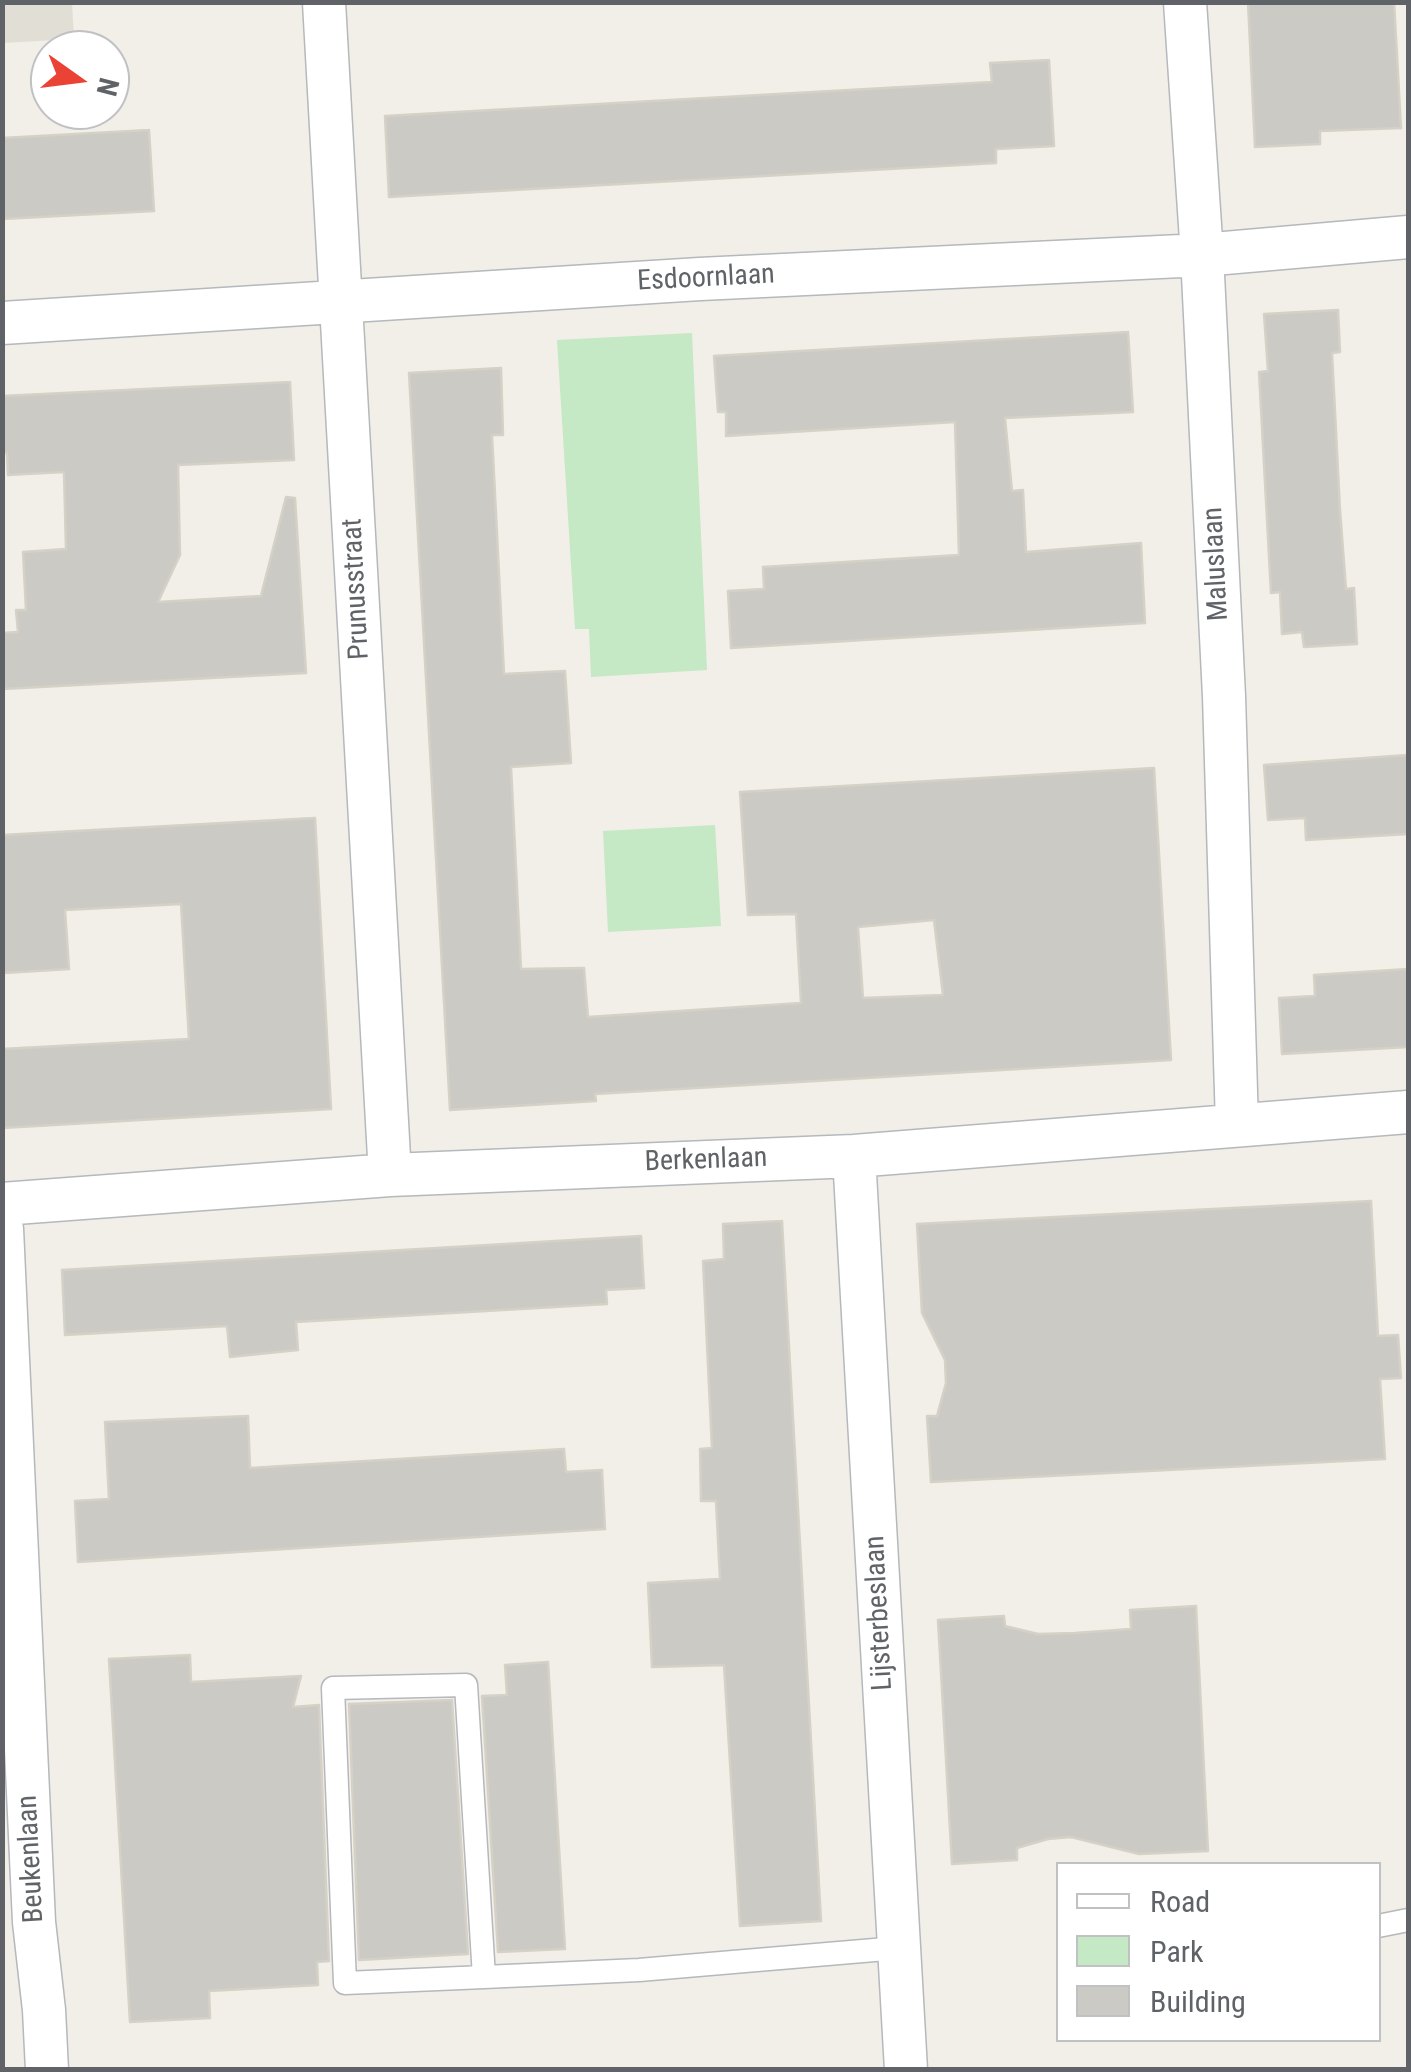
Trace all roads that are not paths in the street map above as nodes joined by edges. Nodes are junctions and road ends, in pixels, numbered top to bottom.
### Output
1 (324, 2) edge
2 (1185, 2) edge
3 (1408, 237) edge
4 (1202, 255) junction
5 (341, 303) junction
6 (2, 323) edge
7 (1408, 1112) edge
8 (1237, 1126) junction
9 (854, 1156) junction
10 (390, 1176) junction
11 (2, 1204) edge
12 (2, 1229) edge
13 (1408, 1920) edge
14 (1381, 1925) edge
15 (898, 1948) junction
16 (484, 1977) junction
17 (47, 2070) edge
18 (906, 2070) edge

1 - 5 street, Prunusstraat
2 - 4 street, Maluslaan
3 - 4 street, Esdoornlaan
4 - 5 street, Esdoornlaan
4 - 8 street, Maluslaan
5 - 6 street, Esdoornlaan
5 - 10 street, Prunusstraat
7 - 8 street, Berkenlaan
8 - 9 street, Berkenlaan
9 - 10 street, Berkenlaan
9 - 15 street, Lijsterbeslaan
10 - 11 street, Berkenlaan
12 - 17 street, Beukenlaan
13 - 14 lane
15 - 16 lane
15 - 18 street, Lijsterbeslaan
16 - 16 lane

